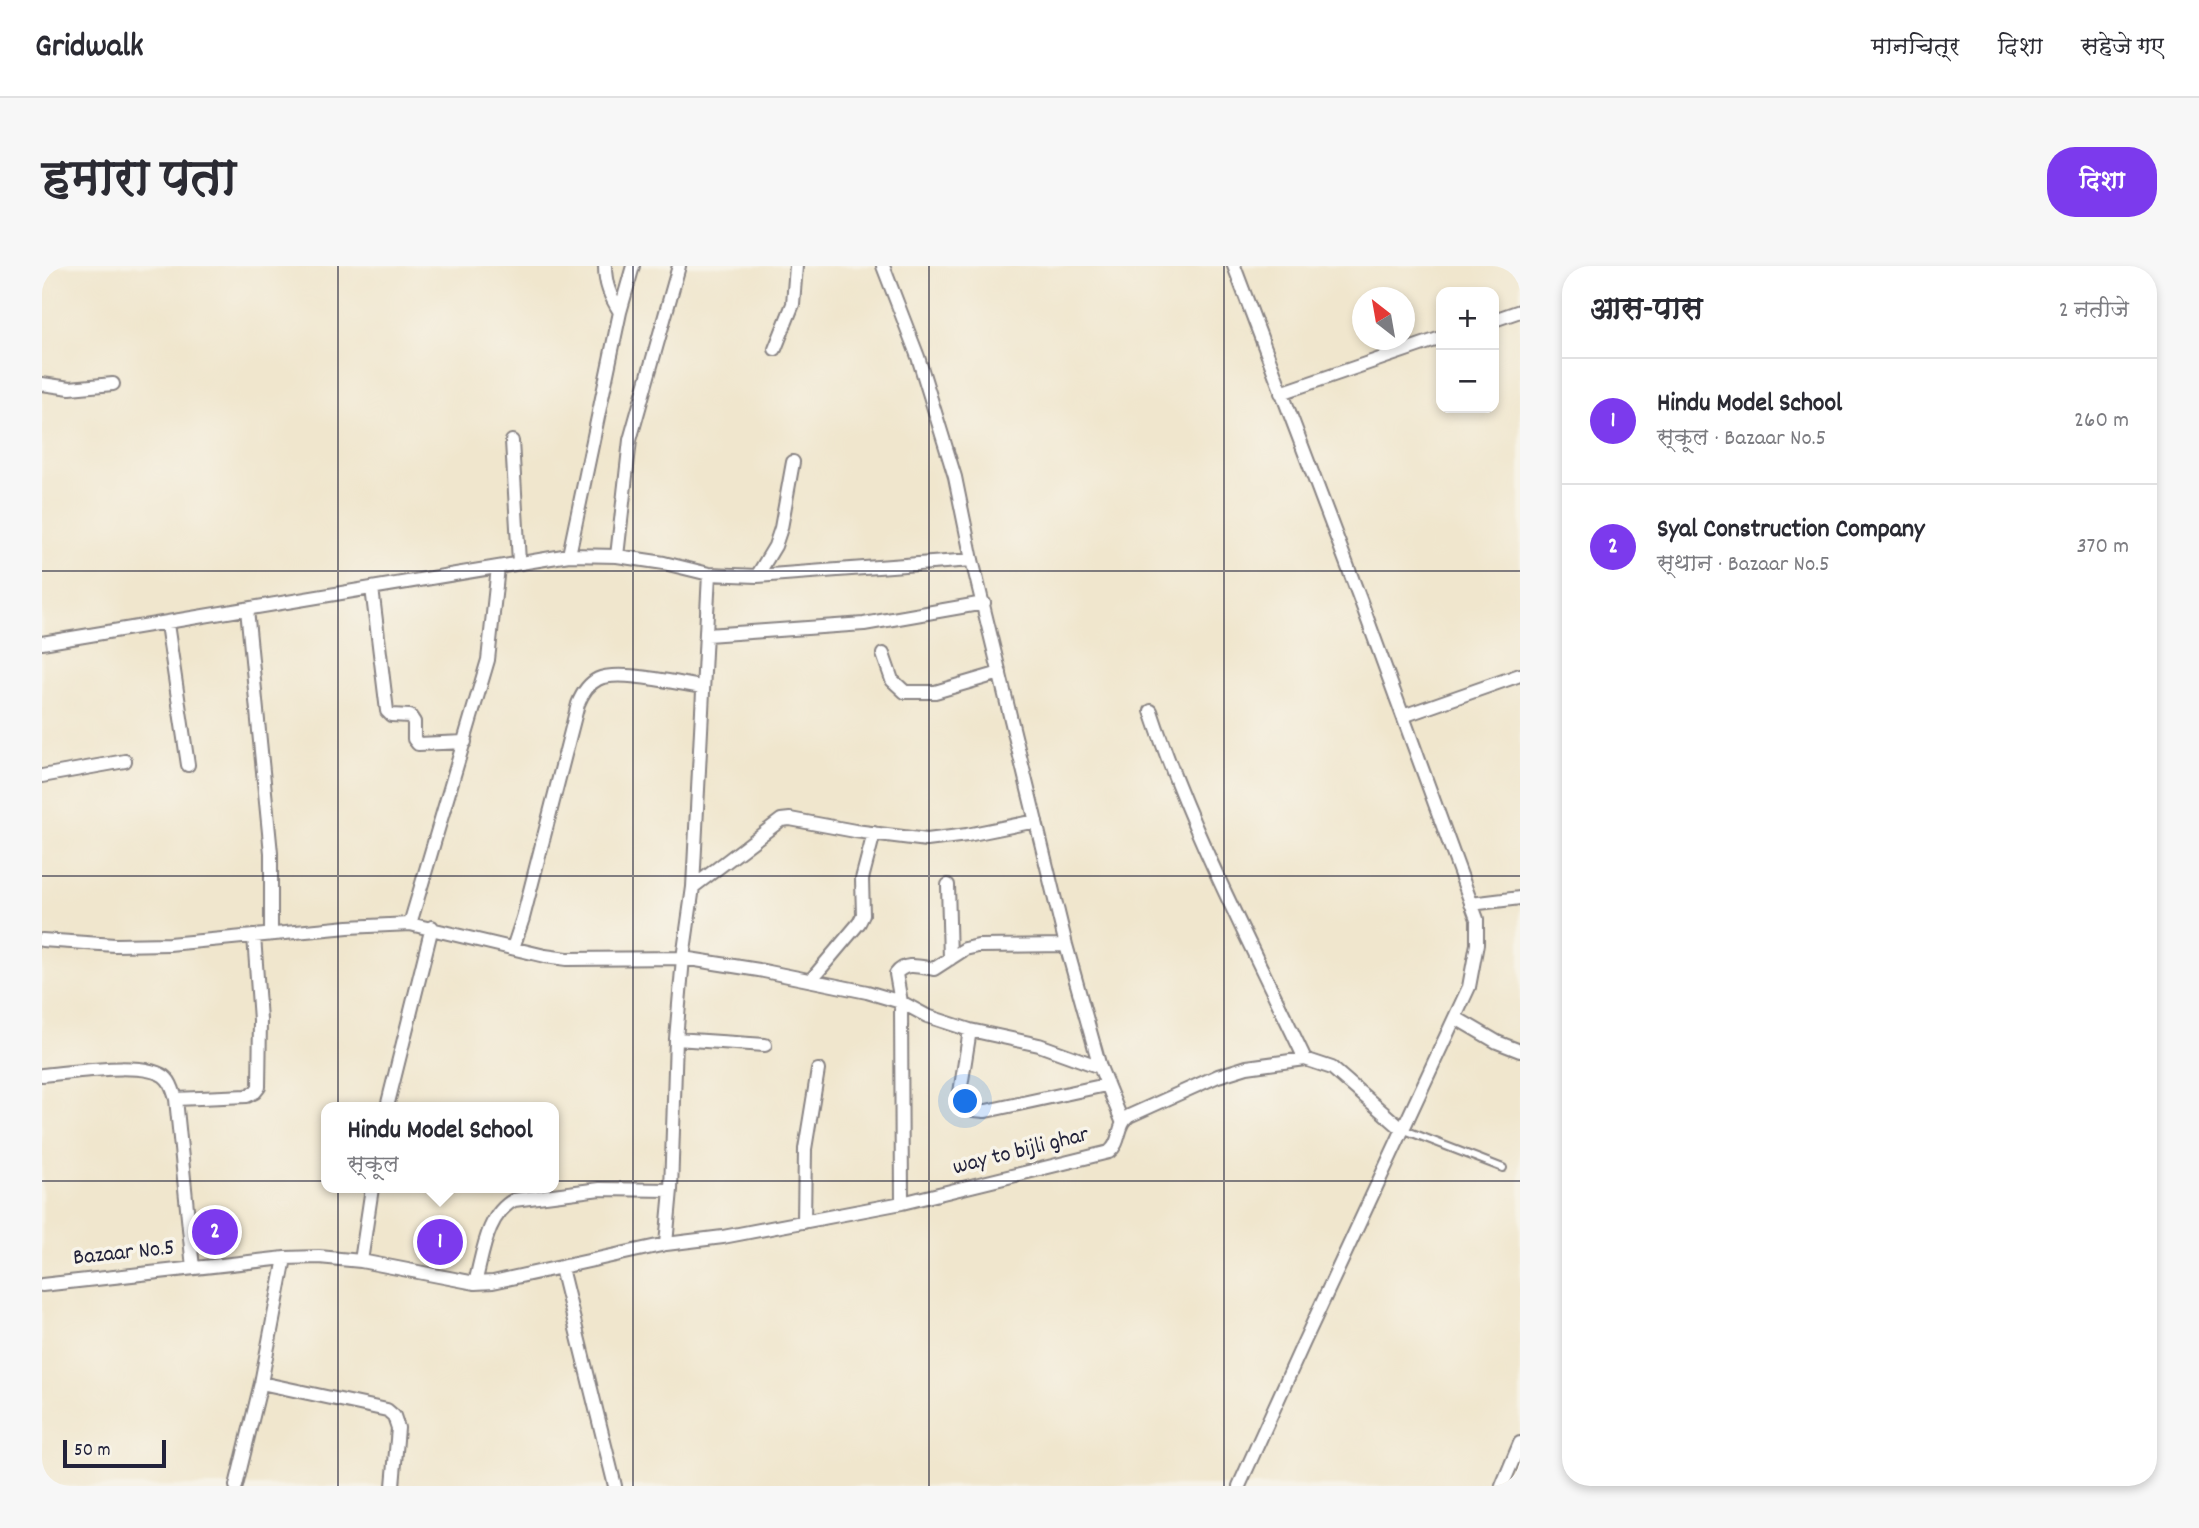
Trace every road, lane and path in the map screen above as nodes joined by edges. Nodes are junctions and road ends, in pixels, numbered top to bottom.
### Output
1 (605, 266) edge
2 (633, 266) edge
3 (679, 266) edge
4 (796, 266) edge
5 (883, 266) edge
6 (1234, 266) edge
7 (1520, 310) edge
8 (620, 312) junction
9 (1499, 318) edge
10 (1436, 340) edge
11 (775, 349) dead end
12 (42, 384) edge
13 (113, 384) dead end
14 (1281, 393) junction
15 (512, 441) dead end
16 (793, 462) dead end
17 (569, 555) junction
18 (617, 556) junction
19 (972, 560) junction
20 (519, 562) junction
21 (498, 567) junction
22 (709, 574) junction
23 (757, 576) junction
24 (372, 588) junction
25 (984, 603) junction
26 (247, 609) junction
27 (167, 624) junction
28 (707, 635) junction
29 (42, 643) edge
30 (883, 654) dead end
31 (1000, 673) junction
32 (1520, 674) edge
33 (703, 687) junction
34 (1151, 711) dead end
35 (1403, 716) junction
36 (465, 742) junction
37 (125, 761) dead end
38 (188, 765) dead end
39 (42, 776) edge
40 (1036, 821) junction
41 (874, 833) junction
42 (948, 885) dead end
43 (692, 887) junction
44 (1520, 898) edge
45 (1471, 904) junction
46 (410, 924) junction
47 (432, 928) junction
48 (271, 933) junction
49 (254, 936) junction
50 (42, 940) edge
51 (1066, 945) junction
52 (513, 948) junction
53 (682, 958) junction
54 (950, 959) junction
55 (811, 980) junction
56 (901, 1002) junction
57 (1456, 1018) junction
58 (970, 1030) junction
59 (676, 1039) junction
60 (765, 1045) dead end
61 (1520, 1051) edge
62 (1305, 1059) junction
63 (1100, 1067) junction
64 (818, 1070) dead end
65 (42, 1075) edge
66 (1106, 1084) junction
67 (176, 1099) junction
68 (388, 1102) edge
69 (1122, 1121) junction
70 (1402, 1129) junction
71 (1503, 1168) dead end
72 (671, 1190) junction
73 (371, 1193) edge
74 (902, 1203) junction
75 (804, 1222) junction
76 (666, 1244) junction
77 (625, 1252) joint
78 (285, 1258) junction
79 (361, 1261) junction
80 (193, 1268) junction
81 (561, 1268) junction
82 (475, 1283) junction
83 (42, 1285) edge
84 (261, 1383) junction
85 (1520, 1443) edge
86 (236, 1486) edge
87 (393, 1486) edge
88 (615, 1486) edge
89 (1239, 1486) edge
90 (1502, 1486) edge

1 - 8 street
2 - 8 street
3 - 18 street
4 - 11 street
5 - 19 street
6 - 14 street
7 - 9 street
8 - 17 street
10 - 14 street
12 - 13 street
14 - 35 street
15 - 20 street
16 - 23 street
17 - 18 street
17 - 20 street
18 - 22 street
19 - 23 street
19 - 25 street
20 - 21 street
21 - 24 street
21 - 36 street
22 - 23 street
22 - 28 street
24 - 26 street
24 - 36 street
25 - 28 street
25 - 31 street
26 - 27 street
26 - 48 street
27 - 29 street
27 - 38 street
28 - 33 street
30 - 31 street
31 - 40 street
32 - 35 street
33 - 43 street
33 - 52 street
34 - 62 street
35 - 45 street
36 - 46 street
37 - 39 street
40 - 41 street
40 - 51 street
41 - 43 street
41 - 55 street
42 - 54 street
43 - 53 street
44 - 45 street
45 - 57 street
46 - 47 street
46 - 48 street
47 - 52 street
47 - 68 street
48 - 49 street
49 - 50 street
49 - 67 street
51 - 54 street
51 - 63 street
52 - 53 street
53 - 55 street
53 - 59 street
54 - 56 street
55 - 56 street
56 - 58 street
56 - 74 street
57 - 61 street
57 - 70 street
58 - 63 street
58 - 66 street
59 - 60 street
59 - 72 street
62 - 69 street
62 - 70 street
63 - 66 street
64 - 75 street
65 - 67 street
66 - 69 street
67 - 80 street
69 - 74 street, way to bijli ghar
70 - 71 lane
70 - 89 street
72 - 76 street
72 - 82 street
73 - 79 street
74 - 75 street, way to bijli ghar
75 - 76 street, way to bijli ghar
76 - 77 street, way to bijli ghar
77 - 81 street, Bazaar No.5
78 - 79 street, Bazaar No.5
78 - 80 street, Bazaar No.5
78 - 84 street
79 - 82 street, Bazaar No.5
80 - 83 street, Bazaar No.5
81 - 82 street, Bazaar No.5
81 - 88 street
84 - 86 street
84 - 87 street
85 - 90 street

